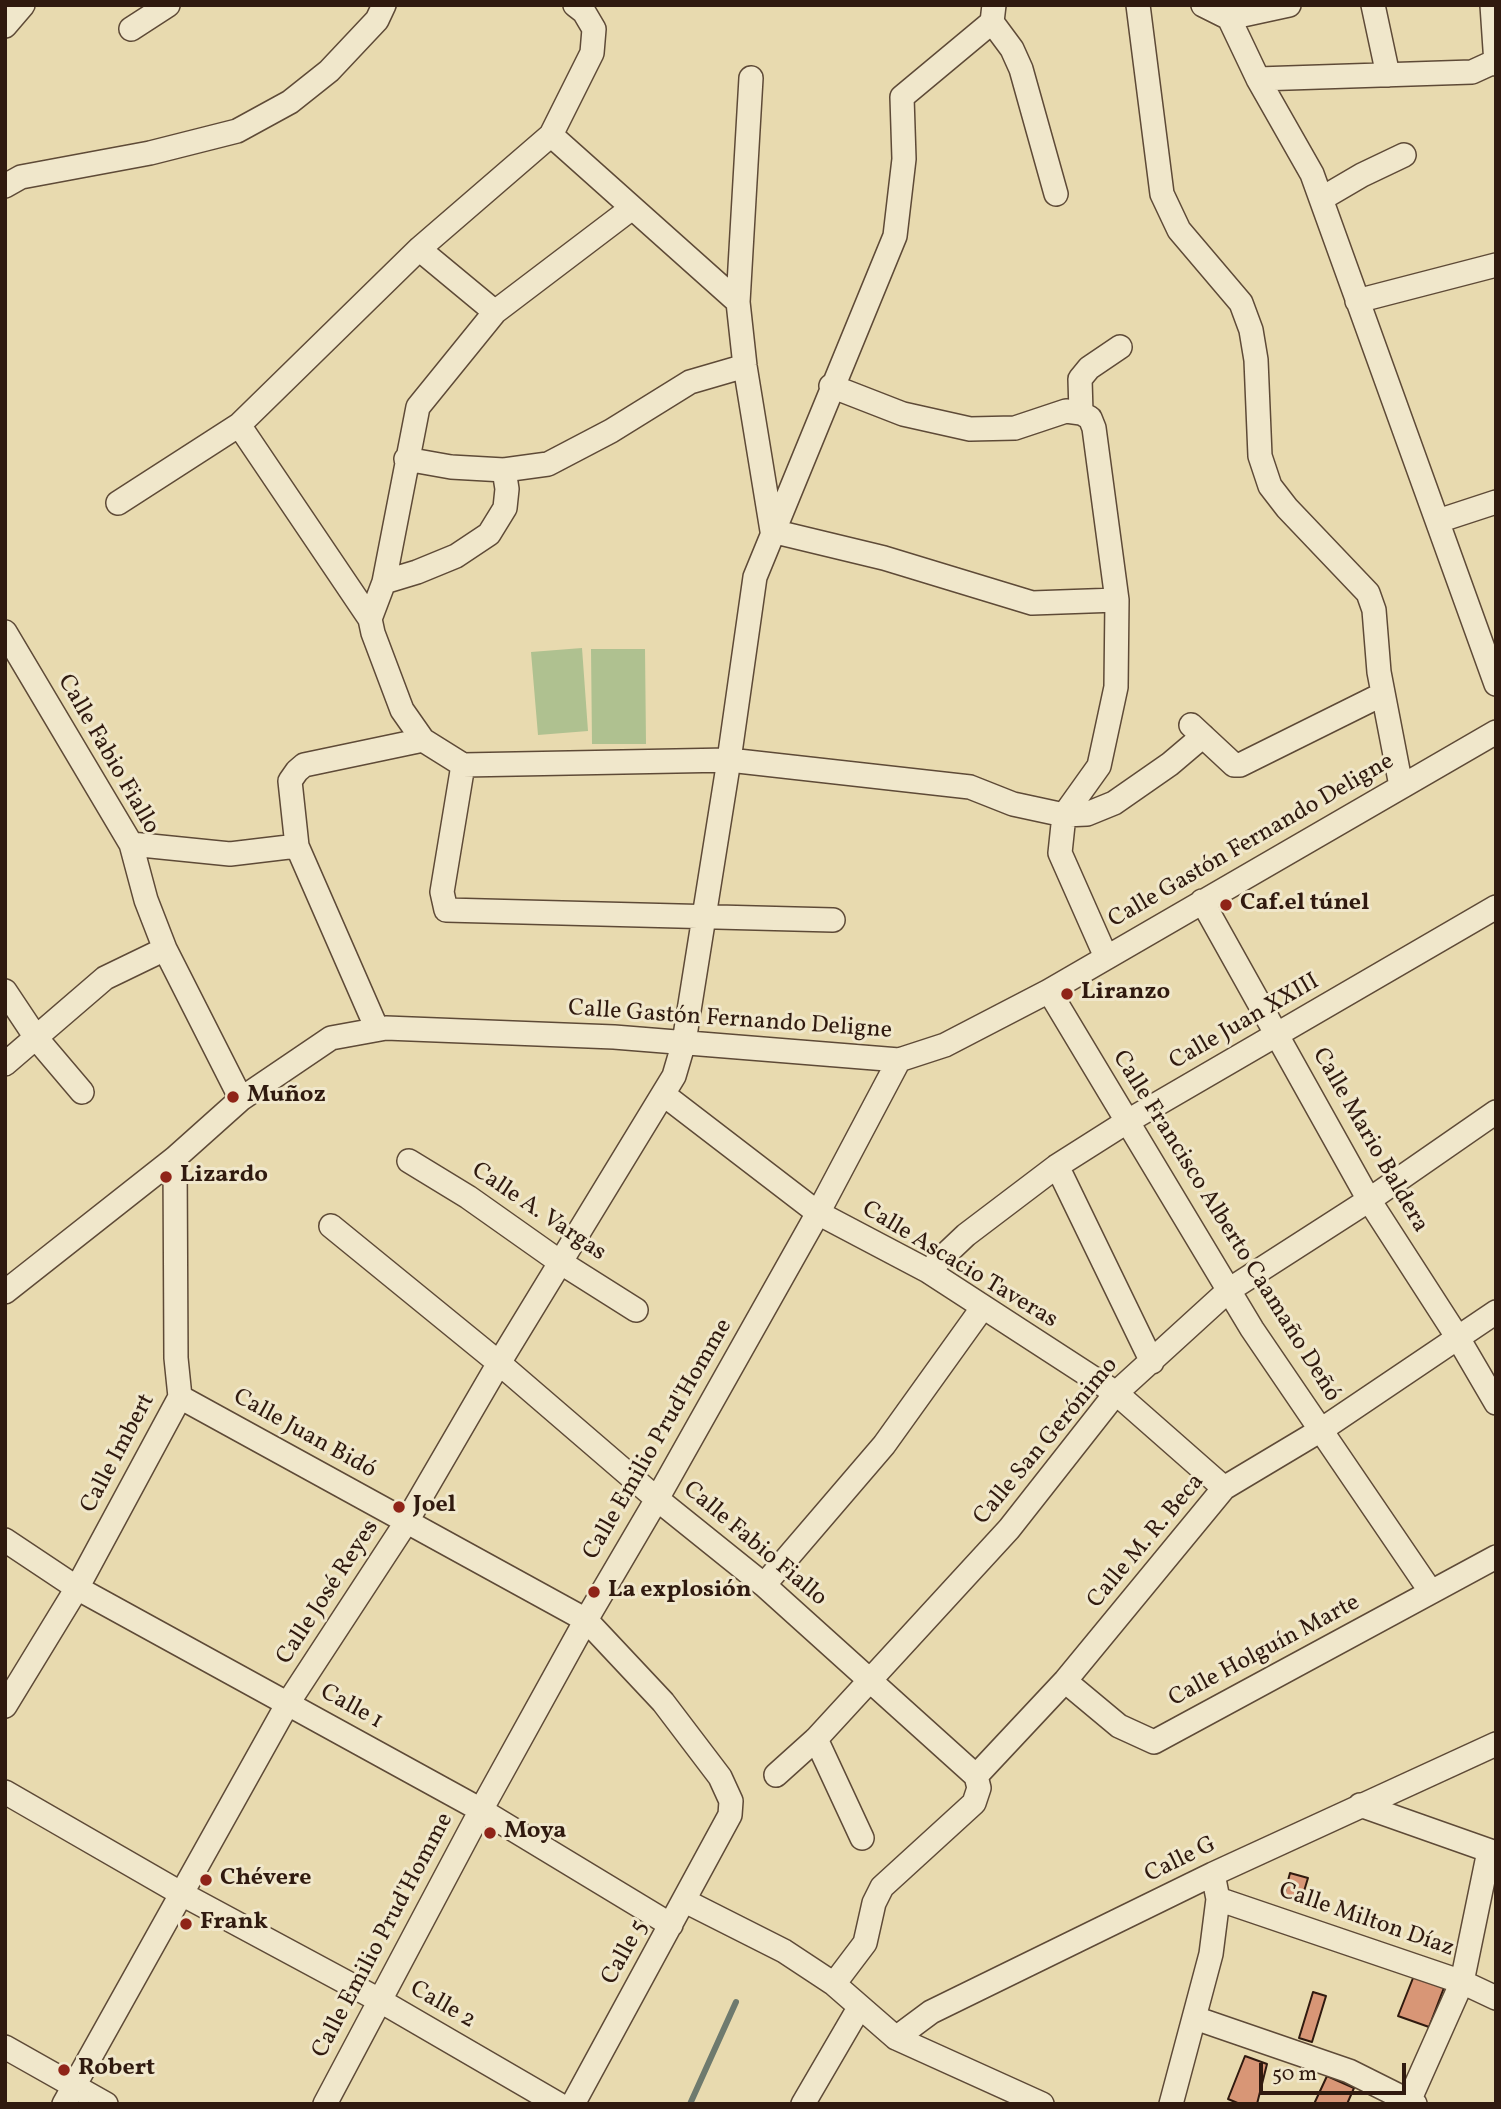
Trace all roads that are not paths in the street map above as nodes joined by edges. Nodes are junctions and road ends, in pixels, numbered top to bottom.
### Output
1 (23, 5) edge
2 (168, 5) edge
3 (384, 5) edge
4 (575, 5) edge
5 (1138, 5) edge
6 (1203, 5) edge
7 (1289, 5) edge
8 (1373, 5) edge
9 (1492, 5) edge
10 (993, 13) edge
11 (1229, 18) junction
12 (5, 26) edge
13 (131, 29) dead end
14 (1496, 62) edge
15 (1388, 75) junction
16 (751, 78) dead end
17 (1258, 79) junction
18 (551, 135) junction
19 (1404, 155) dead end
20 (5, 186) edge
21 (1056, 194) dead end
22 (1321, 200) junction
23 (632, 208) junction
24 (419, 249) junction
25 (1496, 265) edge
26 (1357, 301) junction
27 (738, 302) junction
28 (495, 313) junction
29 (1120, 348) dead end
30 (745, 366) junction
31 (831, 386) junction
32 (1081, 413) junction
33 (239, 425) junction
34 (407, 458) junction
35 (504, 470) junction
36 (1496, 502) edge
37 (118, 503) dead end
38 (1437, 520) junction
39 (772, 531) junction
40 (384, 582) junction
41 (1117, 600) junction
42 (370, 619) junction
43 (5, 632) edge
44 (1496, 684) edge
45 (1383, 694) junction
46 (1496, 732) edge
47 (423, 740) junction
48 (729, 760) junction
49 (463, 765) junction
50 (1401, 786) junction
51 (1065, 815) junction
52 (131, 844) junction
53 (297, 846) junction
54 (1202, 901) junction
55 (1496, 907) edge
56 (703, 917) junction
57 (833, 920) dead end
58 (165, 949) junction
59 (1107, 957) junction
60 (1049, 990) junction
61 (5, 992) edge
62 (377, 1030) junction
63 (1278, 1035) junction
64 (37, 1039) junction
65 (684, 1042) junction
66 (899, 1060) junction
67 (5, 1064) edge
68 (82, 1092) dead end
69 (663, 1094) junction
70 (240, 1099) junction
71 (1496, 1112) edge
72 (1128, 1121) junction
73 (176, 1158) junction
74 (409, 1161) dead end
75 (1057, 1166) junction
76 (1369, 1200) junction
77 (818, 1213) junction
78 (331, 1226) dead end
79 (560, 1262) junction
80 (928, 1271) junction
81 (1229, 1290) junction
82 (5, 1292) edge
83 (983, 1307) junction
84 (636, 1310) dead end
85 (1496, 1312) edge
86 (1458, 1338) junction
87 (1152, 1362) junction
88 (499, 1363) junction
89 (1116, 1393) junction
90 (180, 1397) junction
91 (1496, 1403) edge
92 (1321, 1430) junction
93 (1224, 1488) junction
94 (657, 1499) junction
95 (407, 1521) junction
96 (5, 1540) edge
97 (1496, 1557) edge
98 (764, 1585) junction
99 (77, 1588) junction
100 (1431, 1592) junction
101 (586, 1620) junction
102 (871, 1679) junction
103 (1065, 1682) junction
104 (288, 1703) junction
105 (5, 1706) edge
106 (816, 1739) junction
107 (1496, 1744) edge
108 (776, 1775) dead end
109 (976, 1776) junction
110 (5, 1792) edge
111 (1360, 1805) junction
112 (481, 1810) junction
113 (722, 1827) joint
114 (862, 1838) dead end
115 (1492, 1852) edge
116 (1213, 1874) junction
117 (182, 1894) junction
118 (1218, 1899) junction
119 (685, 1900) junction
120 (671, 1925) junction
121 (1462, 1982) junction
122 (834, 1984) junction
123 (1496, 1998) edge
124 (379, 2000) junction
125 (859, 2008) junction
126 (1195, 2018) junction
127 (897, 2038) junction
128 (5, 2047) edge
129 (70, 2095) edge
130 (1412, 2102) edge
131 (106, 2104) edge
132 (326, 2104) edge
133 (558, 2104) edge
134 (573, 2104) edge
135 (803, 2104) edge
136 (1042, 2104) edge
137 (1171, 2104) edge

1 - 12 street
2 - 13 street
3 - 20 street
4 - 18 street
5 - 45 street
6 - 11 street
7 - 11 street
8 - 15 street
9 - 14 street
10 - 21 street
10 - 31 street, Calle José Reyes
11 - 17 street
14 - 15 street
15 - 17 street
16 - 27 street
17 - 22 street
18 - 23 street
18 - 24 street
19 - 22 street
22 - 26 street
23 - 27 street
23 - 28 street
24 - 28 street
24 - 33 street
25 - 26 street
26 - 38 street
27 - 30 street
28 - 34 street
29 - 32 street
30 - 35 street
30 - 39 street
31 - 32 street
31 - 39 street, Calle José Reyes
32 - 41 street
33 - 37 street
33 - 42 street
34 - 35 street
34 - 40 street
35 - 40 street
36 - 38 street
38 - 44 street
39 - 41 street
39 - 48 street, Calle José Reyes
40 - 42 street
41 - 51 street
42 - 47 street
43 - 52 street, Calle Fabio Fiallo
45 - 50 street
45 - 51 street
46 - 50 street, Calle Gastón Fernando Deligne
47 - 49 street
47 - 53 street
48 - 49 street
48 - 51 street
48 - 56 street, Calle José Reyes
49 - 56 street
50 - 54 street, Calle Gastón Fernando Deligne
51 - 59 street
52 - 53 street
52 - 58 street, Calle Fabio Fiallo
53 - 62 street
54 - 59 street, Calle Gastón Fernando Deligne
54 - 63 street, Calle Mario Baldera
55 - 63 street, Calle Juan XXIII
56 - 57 street
56 - 65 street, Calle José Reyes
58 - 64 street
58 - 70 street, Calle Fabio Fiallo
59 - 60 street, Calle Gastón Fernando Deligne
60 - 66 street, Calle Gastón Fernando Deligne
60 - 72 street, Calle Francisco Alberto Caamaño Deñó
61 - 64 street
62 - 65 street, Calle Gastón Fernando Deligne
62 - 70 street, Calle Gastón Fernando Deligne
63 - 72 street, Calle Juan XXIII
63 - 76 street, Calle Mario Baldera
64 - 67 street
64 - 68 street
65 - 66 street, Calle Gastón Fernando Deligne
65 - 69 street, Calle José Reyes
66 - 77 street, Calle Emilio Prud'Homme
69 - 77 street, Calle Ascacio Taveras
69 - 79 street, Calle José Reyes
70 - 73 street, Calle Gastón Fernando Deligne
71 - 76 street, Calle San Gerónimo
72 - 75 street, Calle Juan XXIII
72 - 81 street, Calle Francisco Alberto Caamaño Deñó
73 - 82 street, Calle Gastón Fernando Deligne
73 - 90 street, Calle Imbert
74 - 79 street, Calle A. Vargas
75 - 80 street, Calle Juan XXIII
75 - 87 street
76 - 81 street, Calle San Gerónimo
76 - 86 street, Calle Mario Baldera
77 - 80 street, Calle Ascacio Taveras
77 - 94 street, Calle Emilio Prud'Homme
78 - 88 street, Calle Fabio Fiallo
79 - 84 street, Calle A. Vargas
79 - 88 street, Calle José Reyes
80 - 83 street, Calle Ascacio Taveras
81 - 87 street, Calle San Gerónimo
81 - 92 street, Calle Francisco Alberto Caamaño Deñó
83 - 89 street, Calle Ascacio Taveras
83 - 98 street
85 - 86 street, Calle M. R. Beca
86 - 91 street, Calle Mario Baldera
86 - 92 street, Calle M. R. Beca
87 - 89 street, Calle San Gerónimo
88 - 94 street, Calle Fabio Fiallo
88 - 95 street, Calle José Reyes
89 - 93 street, Calle Ascacio Taveras
89 - 102 street, Calle San Gerónimo
90 - 95 street, Calle Juan Bidó
90 - 99 street, Calle Imbert
92 - 93 street, Calle M. R. Beca
92 - 100 street, Calle Francisco Alberto Caamaño Deñó
93 - 103 street, Calle M. R. Beca
94 - 98 street, Calle Fabio Fiallo
94 - 101 street, Calle Emilio Prud'Homme
95 - 101 street, Calle Juan Bidó
95 - 104 street, Calle José Reyes
96 - 99 street, Calle 1
97 - 100 street, Calle Holguín Marte
98 - 102 street, Calle Fabio Fiallo
99 - 104 street, Calle 1
99 - 105 street, Calle Imbert
100 - 103 street, Calle Holguín Marte
101 - 112 street, Calle Emilio Prud'Homme
101 - 113 street, Calle Juan Bidó
102 - 106 street, Calle San Gerónimo
102 - 109 street, Calle Fabio Fiallo
103 - 109 street, Calle M. R. Beca
104 - 112 street, Calle 1
104 - 117 street, Calle José Reyes
106 - 108 street, Calle San Gerónimo
106 - 114 street
107 - 111 street, Calle G
109 - 122 street
110 - 117 street, Calle 2
111 - 115 street
111 - 116 street, Calle G
112 - 120 street, Calle 1
112 - 124 street, Calle Emilio Prud'Homme
113 - 119 street, Calle 5
115 - 121 street
116 - 118 street
116 - 127 street, Calle G
117 - 124 street, Calle 2
117 - 129 street, Calle José Reyes
118 - 121 street, Calle Milton Díaz
118 - 126 street
119 - 120 street, Calle 5
119 - 122 street
120 - 134 street, Calle 5
121 - 123 street, Calle Milton Díaz
121 - 130 street
122 - 125 street
124 - 132 street, Calle Emilio Prud'Homme
124 - 133 street, Calle 2
125 - 127 street
125 - 135 street
126 - 130 street
126 - 137 street
127 - 136 street
128 - 129 street
129 - 131 street

